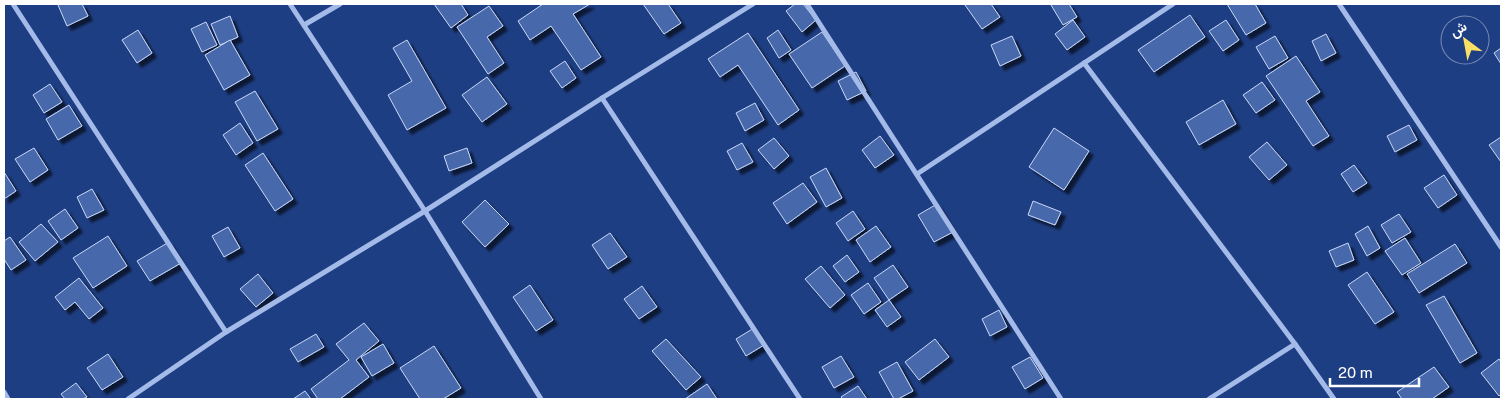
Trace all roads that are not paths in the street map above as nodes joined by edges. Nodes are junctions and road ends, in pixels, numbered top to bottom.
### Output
1 (13, 4) edge
2 (290, 4) edge
3 (340, 4) edge
4 (753, 4) edge
5 (807, 4) edge
6 (1173, 4) edge
7 (1339, 4) edge
8 (304, 25) junction
9 (1084, 63) junction
10 (602, 98) junction
11 (917, 174) junction
12 (425, 211) junction
13 (1501, 247) edge
14 (226, 332) junction
15 (1295, 344) junction
16 (4, 392) edge
17 (8, 399) edge
18 (128, 399) edge
19 (541, 399) edge
20 (800, 399) edge
21 (1061, 399) edge
22 (1210, 399) edge
23 (1334, 399) edge

1 - 14 street
2 - 8 street
3 - 8 street
4 - 10 street
5 - 11 street
6 - 9 street
7 - 13 street
8 - 12 street
9 - 11 street
9 - 15 street
10 - 12 street
10 - 20 street
11 - 21 street
12 - 14 street
12 - 19 street
14 - 18 street
15 - 22 street
15 - 23 street
16 - 17 street

